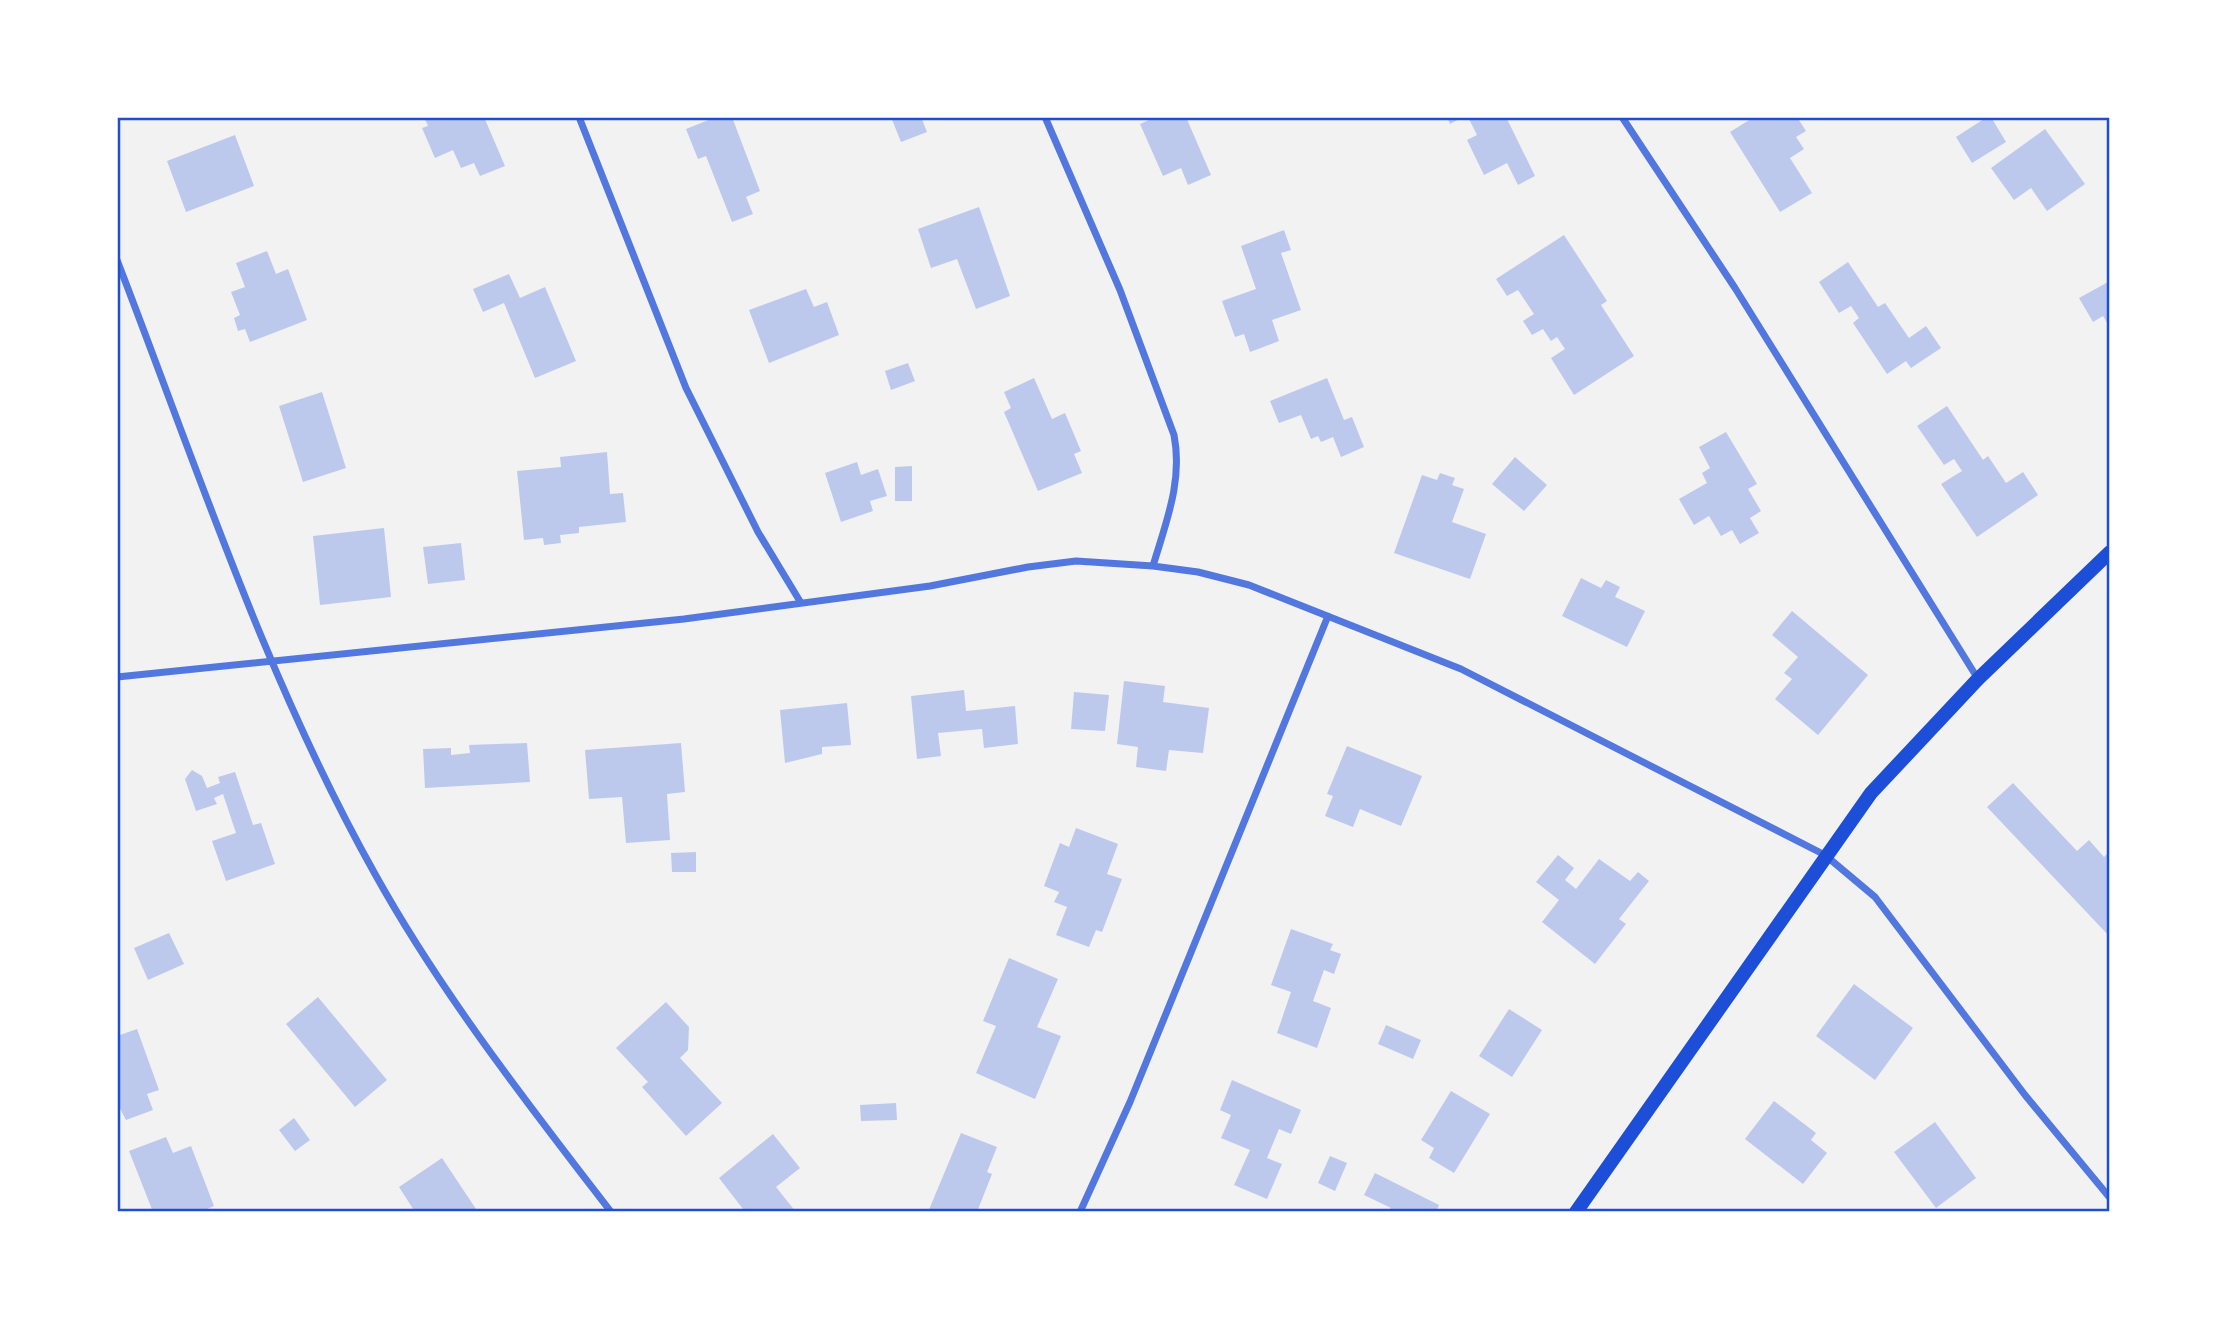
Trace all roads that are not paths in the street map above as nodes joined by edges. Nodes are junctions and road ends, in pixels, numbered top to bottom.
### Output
1 (579, 117) edge
2 (1045, 117) edge
3 (1622, 117) edge
4 (117, 260) edge
5 (2110, 552) edge
6 (1153, 566) junction
7 (801, 603) junction
8 (1328, 616) junction
9 (270, 660) junction
10 (117, 677) edge
11 (1978, 679) junction
12 (1825, 855) junction
13 (2110, 1198) edge
14 (611, 1212) edge
15 (1080, 1212) edge
16 (1576, 1212) edge

1 - 7 street
2 - 6 street
3 - 11 street
4 - 9 street
5 - 11 main road
6 - 7 street
6 - 8 street
7 - 9 street
8 - 12 street
8 - 15 street
9 - 10 street
9 - 14 street
11 - 12 main road
12 - 13 street
12 - 16 main road

